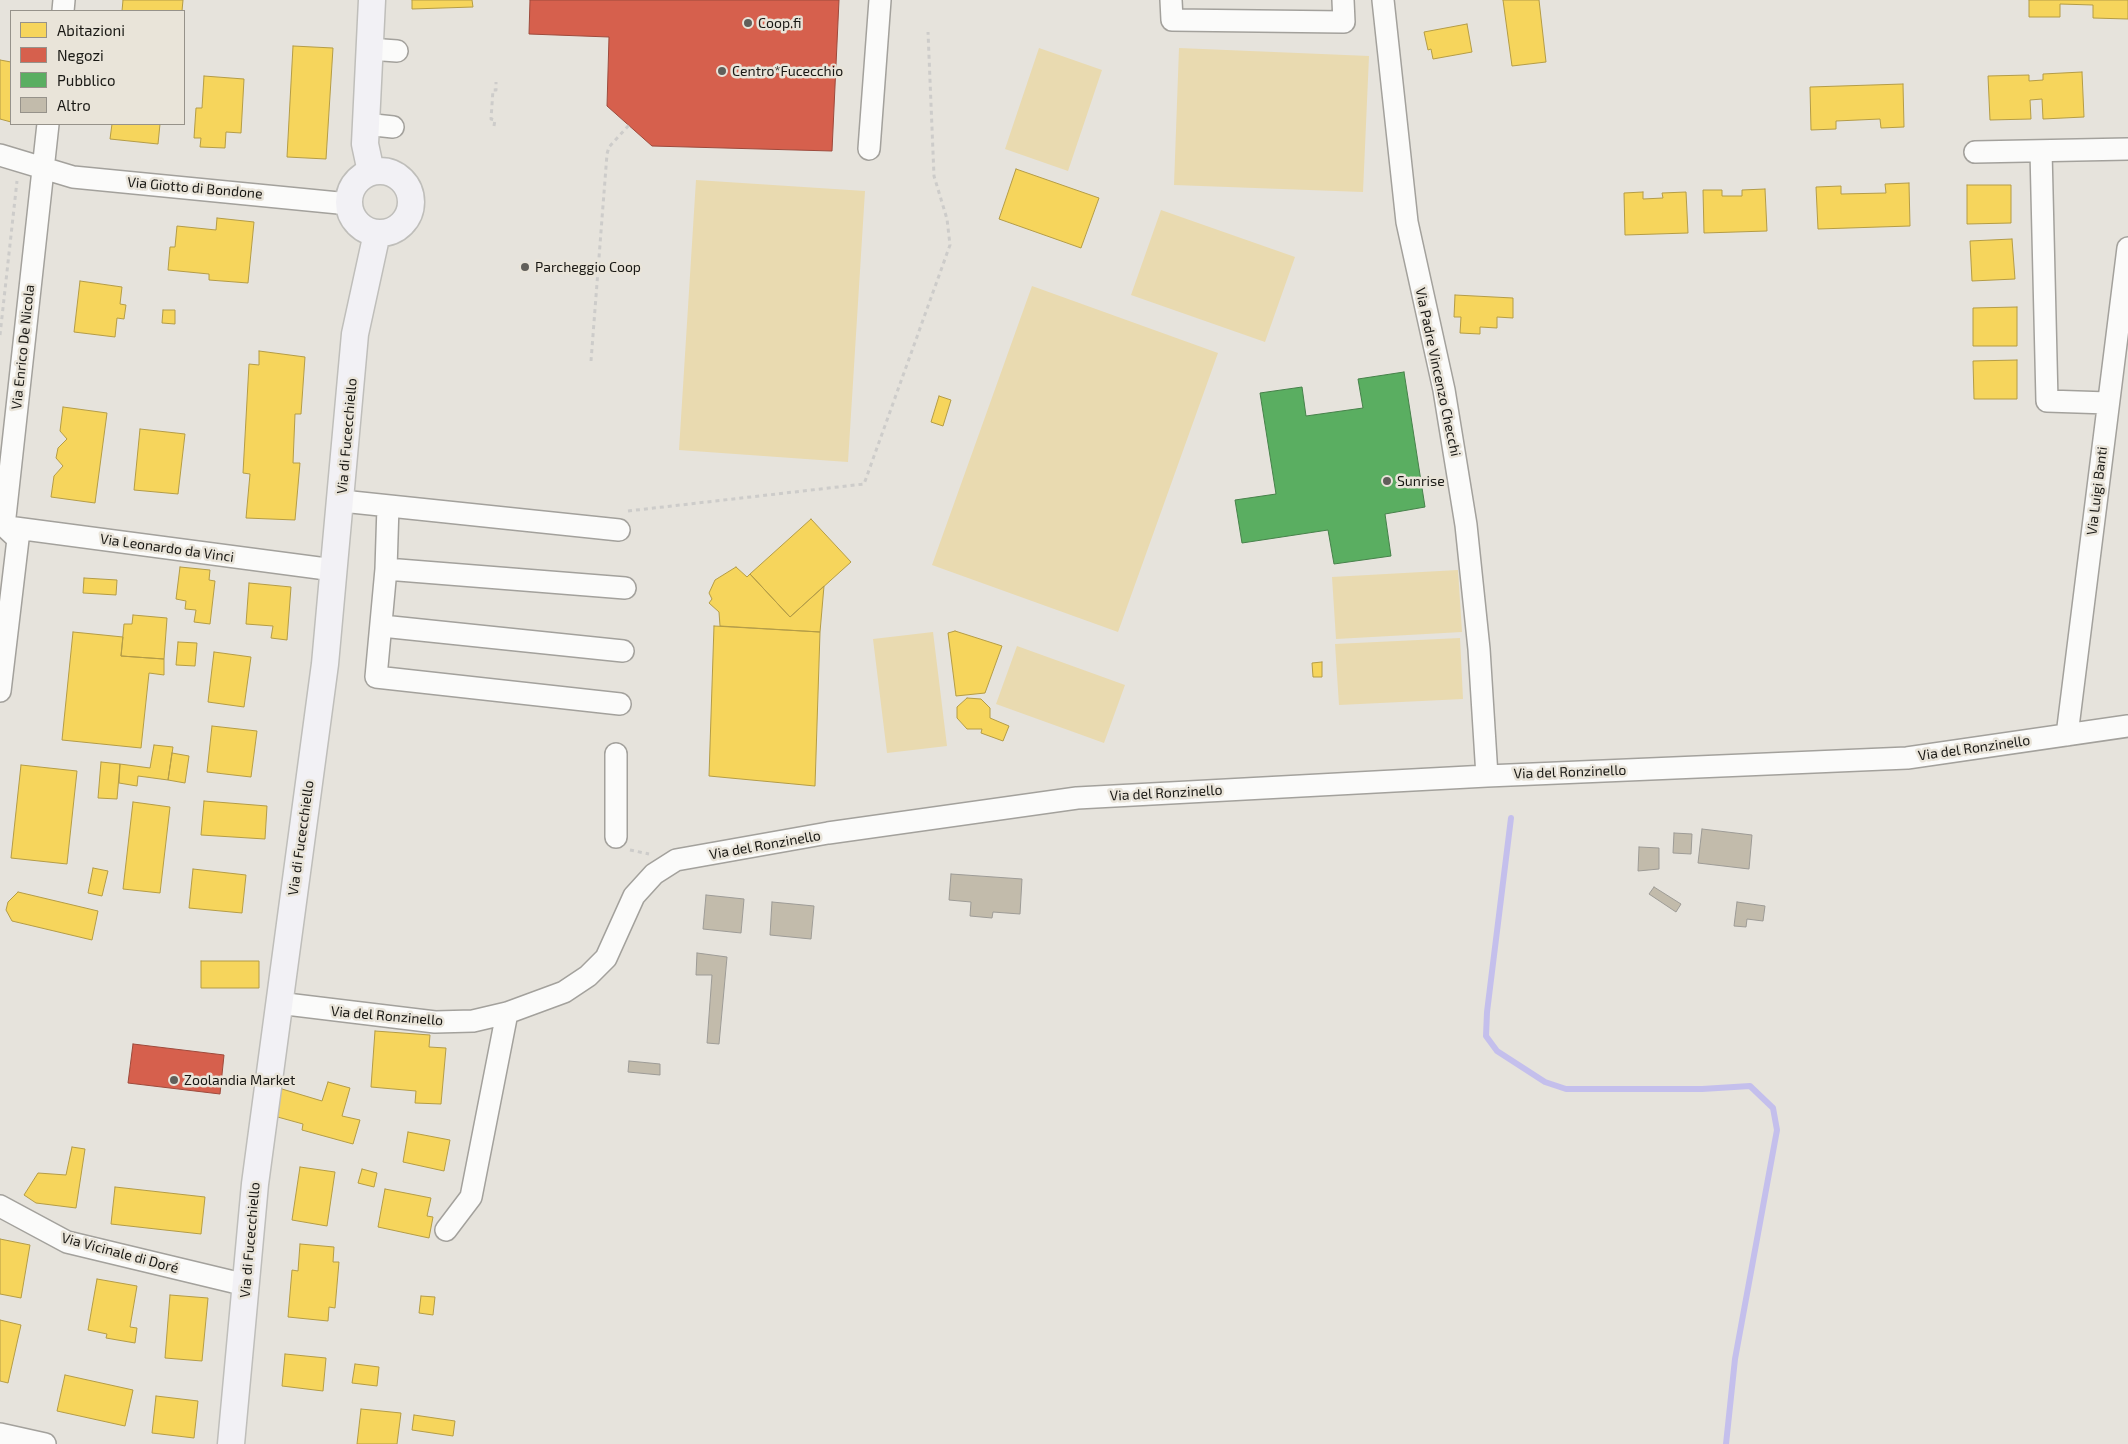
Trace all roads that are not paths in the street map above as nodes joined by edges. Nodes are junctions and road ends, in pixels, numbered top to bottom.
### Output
1 (372, 0) edge
2 (880, 0) edge
3 (1171, 0) edge
4 (1343, 0) edge
5 (1382, 0) edge
6 (369, 49) junction
7 (397, 52) dead end
8 (365, 124) junction
9 (48, 125) edge
10 (393, 127) dead end
11 (869, 149) dead end
12 (2128, 149) edge
13 (2041, 151) junction
14 (1975, 152) dead end
15 (0, 155) edge
16 (43, 168) junction
17 (371, 172) junction
18 (349, 204) junction
19 (377, 233) junction
20 (2128, 248) edge
21 (2108, 403) junction
22 (342, 501) junction
23 (388, 506) junction
24 (622, 520) road end
25 (1, 528) edge
26 (386, 569) junction
27 (334, 570) junction
28 (625, 588) dead end
29 (382, 626) junction
30 (623, 651) dead end
31 (0, 691) edge
32 (620, 704) dead end
33 (2128, 726) edge
34 (2067, 735) junction
35 (616, 754) dead end
36 (1487, 776) junction
37 (616, 837) road end
38 (278, 1003) junction
39 (507, 1013) junction
40 (0, 1206) edge
41 (446, 1230) dead end
42 (246, 1285) junction
43 (0, 1434) edge
44 (36, 1443) edge
45 (231, 1444) edge

1 - 6 main road
2 - 11 street
3 - 4 street
5 - 36 street, Via Padre Vincenzo Checchi
6 - 7 street
6 - 8 main road
8 - 10 street
8 - 17 main road
9 - 16 street
12 - 13 street
13 - 14 street
13 - 21 street
15 - 16 street, Via Giotto di Bondone
16 - 18 street, Via Giotto di Bondone
16 - 25 street, Via Enrico De Nicola
17 - 18 main road
17 - 19 main road
18 - 19 main road
19 - 22 main road, Via di Fucecchiello
20 - 21 street, Via Luigi Banti
21 - 34 street, Via Luigi Banti
22 - 23 street
22 - 27 main road, Via di Fucecchiello
23 - 24 street
23 - 26 street
25 - 27 street, Via Leonardo da Vinci
25 - 31 street
26 - 28 street
26 - 29 street
27 - 38 main road, Via di Fucecchiello
29 - 30 street
29 - 32 street
33 - 34 street, Via del Ronzinello
34 - 36 street, Via del Ronzinello
35 - 37 street
36 - 39 street, Via del Ronzinello
38 - 39 street, Via del Ronzinello
38 - 42 main road, Via di Fucecchiello
39 - 41 street
40 - 42 street, Via Vicinale di Doré
42 - 45 main road, Via di Fucecchiello
43 - 44 street

